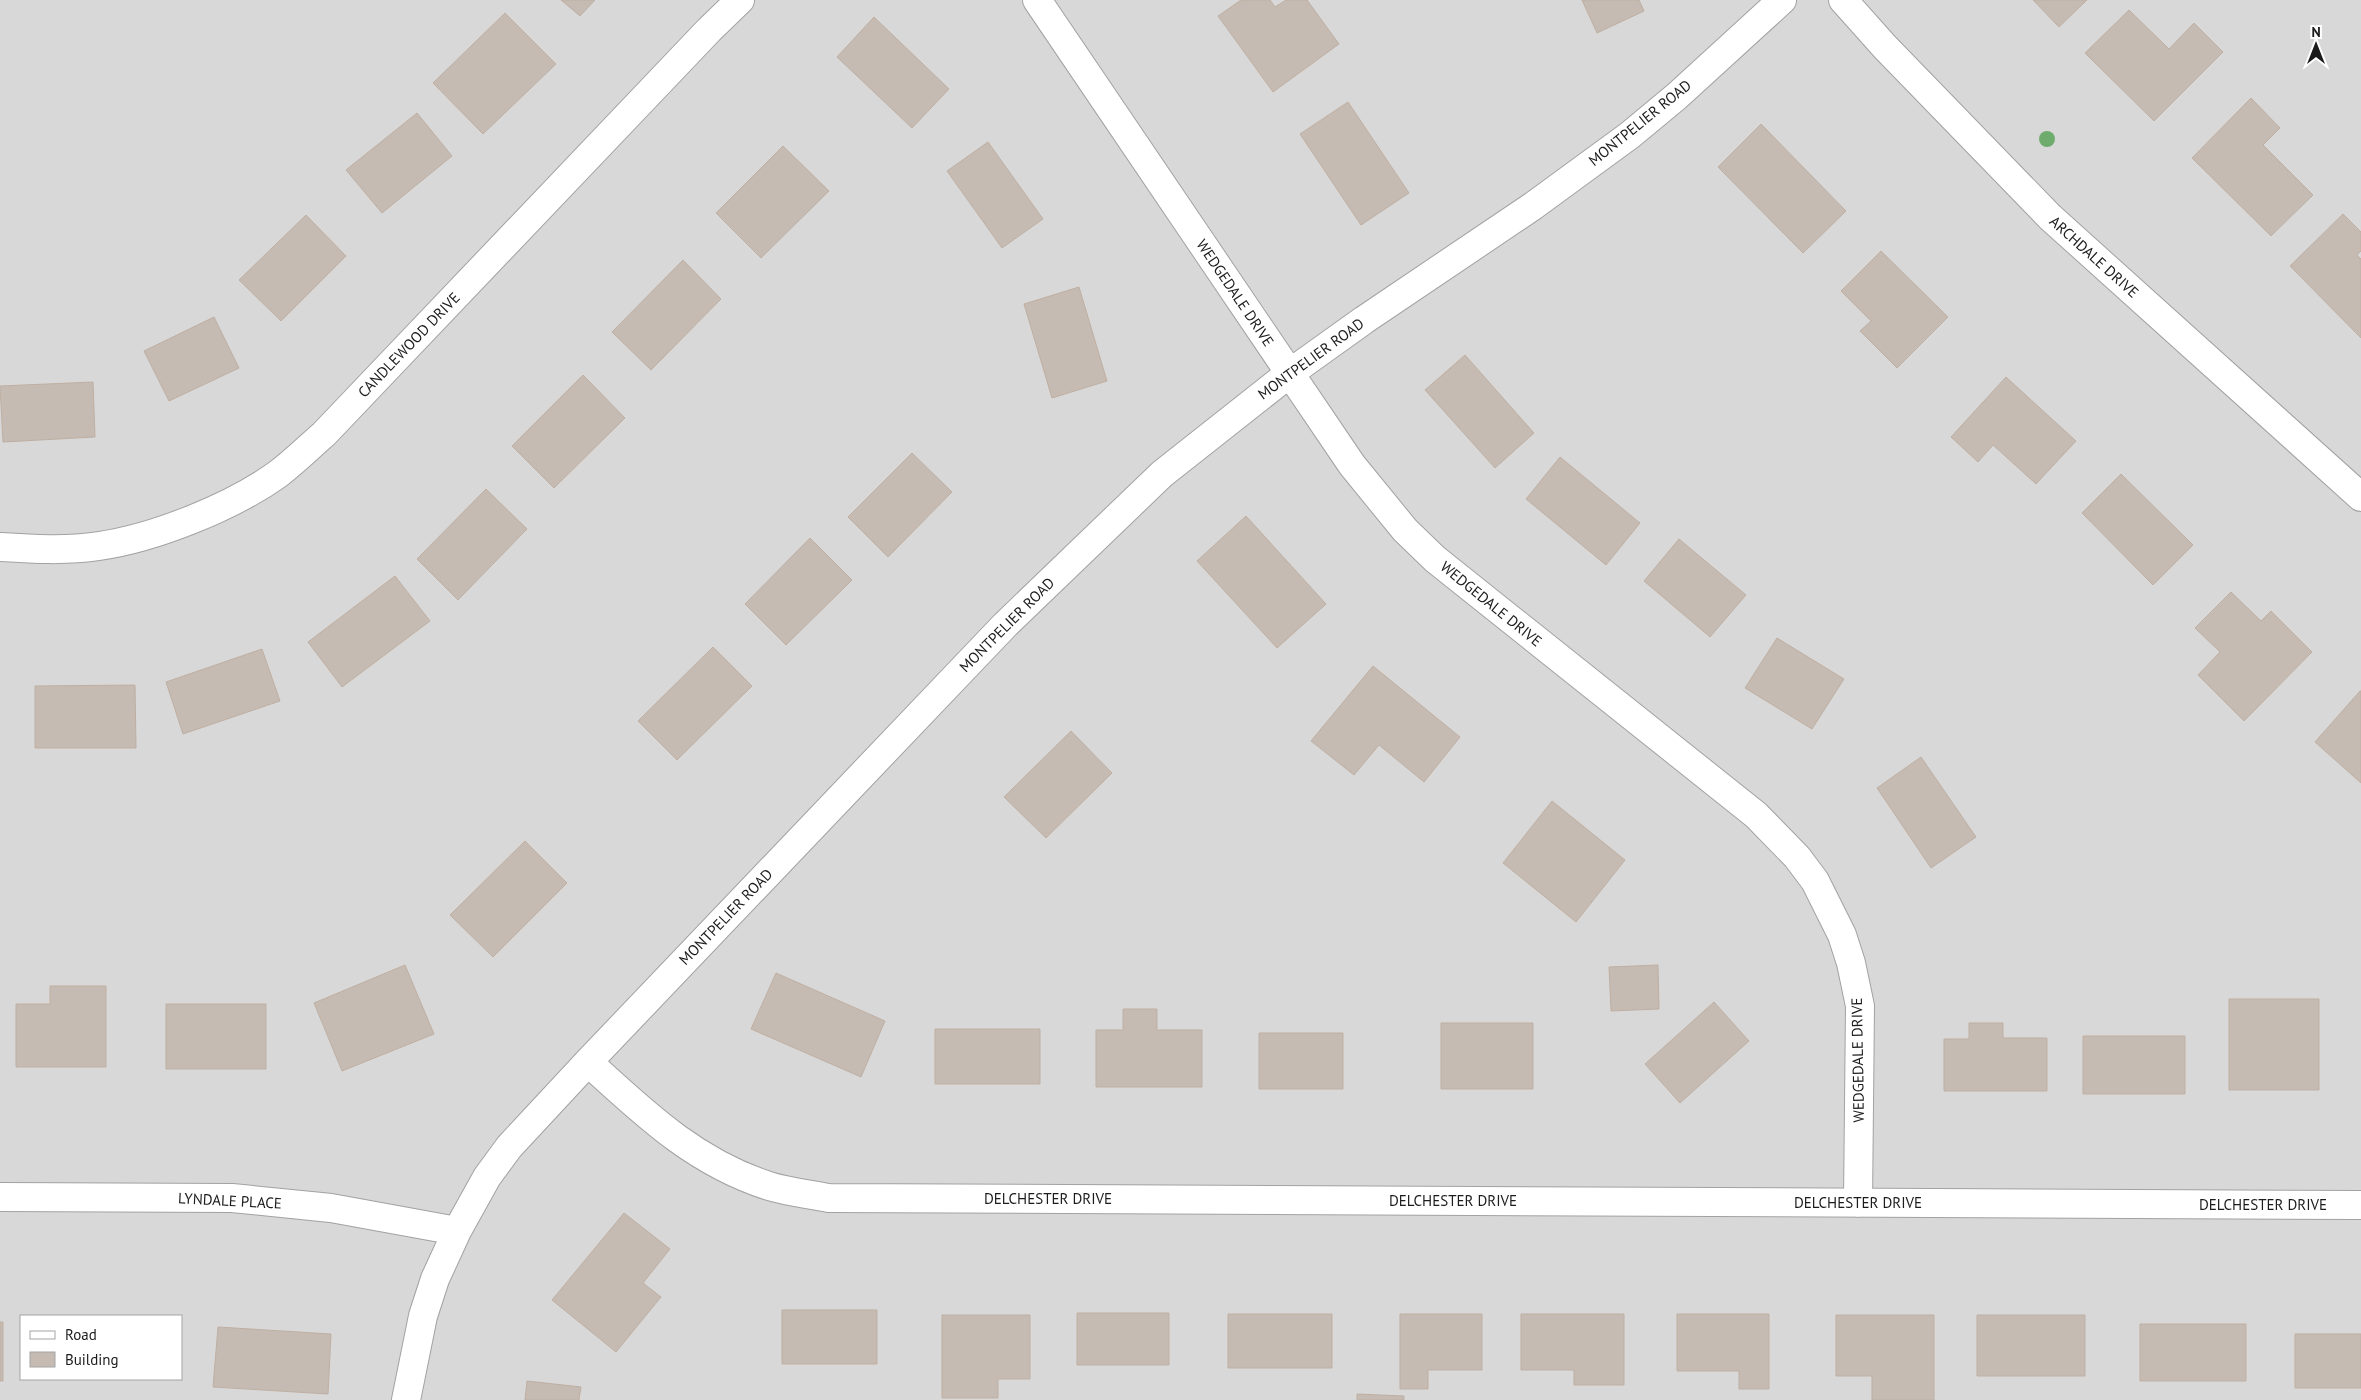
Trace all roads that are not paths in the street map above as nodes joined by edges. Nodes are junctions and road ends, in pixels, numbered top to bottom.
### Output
1 (740, 0) edge
2 (1036, 0) edge
3 (1782, 0) edge
4 (1843, 0) edge
5 (1290, 373) junction
6 (2361, 497) edge
7 (0, 547) edge
8 (588, 1062) junction
9 (0, 1197) edge
10 (1858, 1203) junction
11 (2361, 1205) edge
12 (457, 1231) junction
13 (406, 1400) edge

1 - 7 street, CANDLEWOOD DRIVE
2 - 5 street, WEDGEDALE DRIVE
3 - 5 street, MONTPELIER ROAD
4 - 6 street, ARCHDALE DRIVE
5 - 8 street, MONTPELIER ROAD
5 - 10 street, WEDGEDALE DRIVE
8 - 10 street, DELCHESTER DRIVE
8 - 12 street, MONTPELIER ROAD
9 - 12 street, LYNDALE PLACE
10 - 11 street, DELCHESTER DRIVE
12 - 13 street, MONTPELIER ROAD

